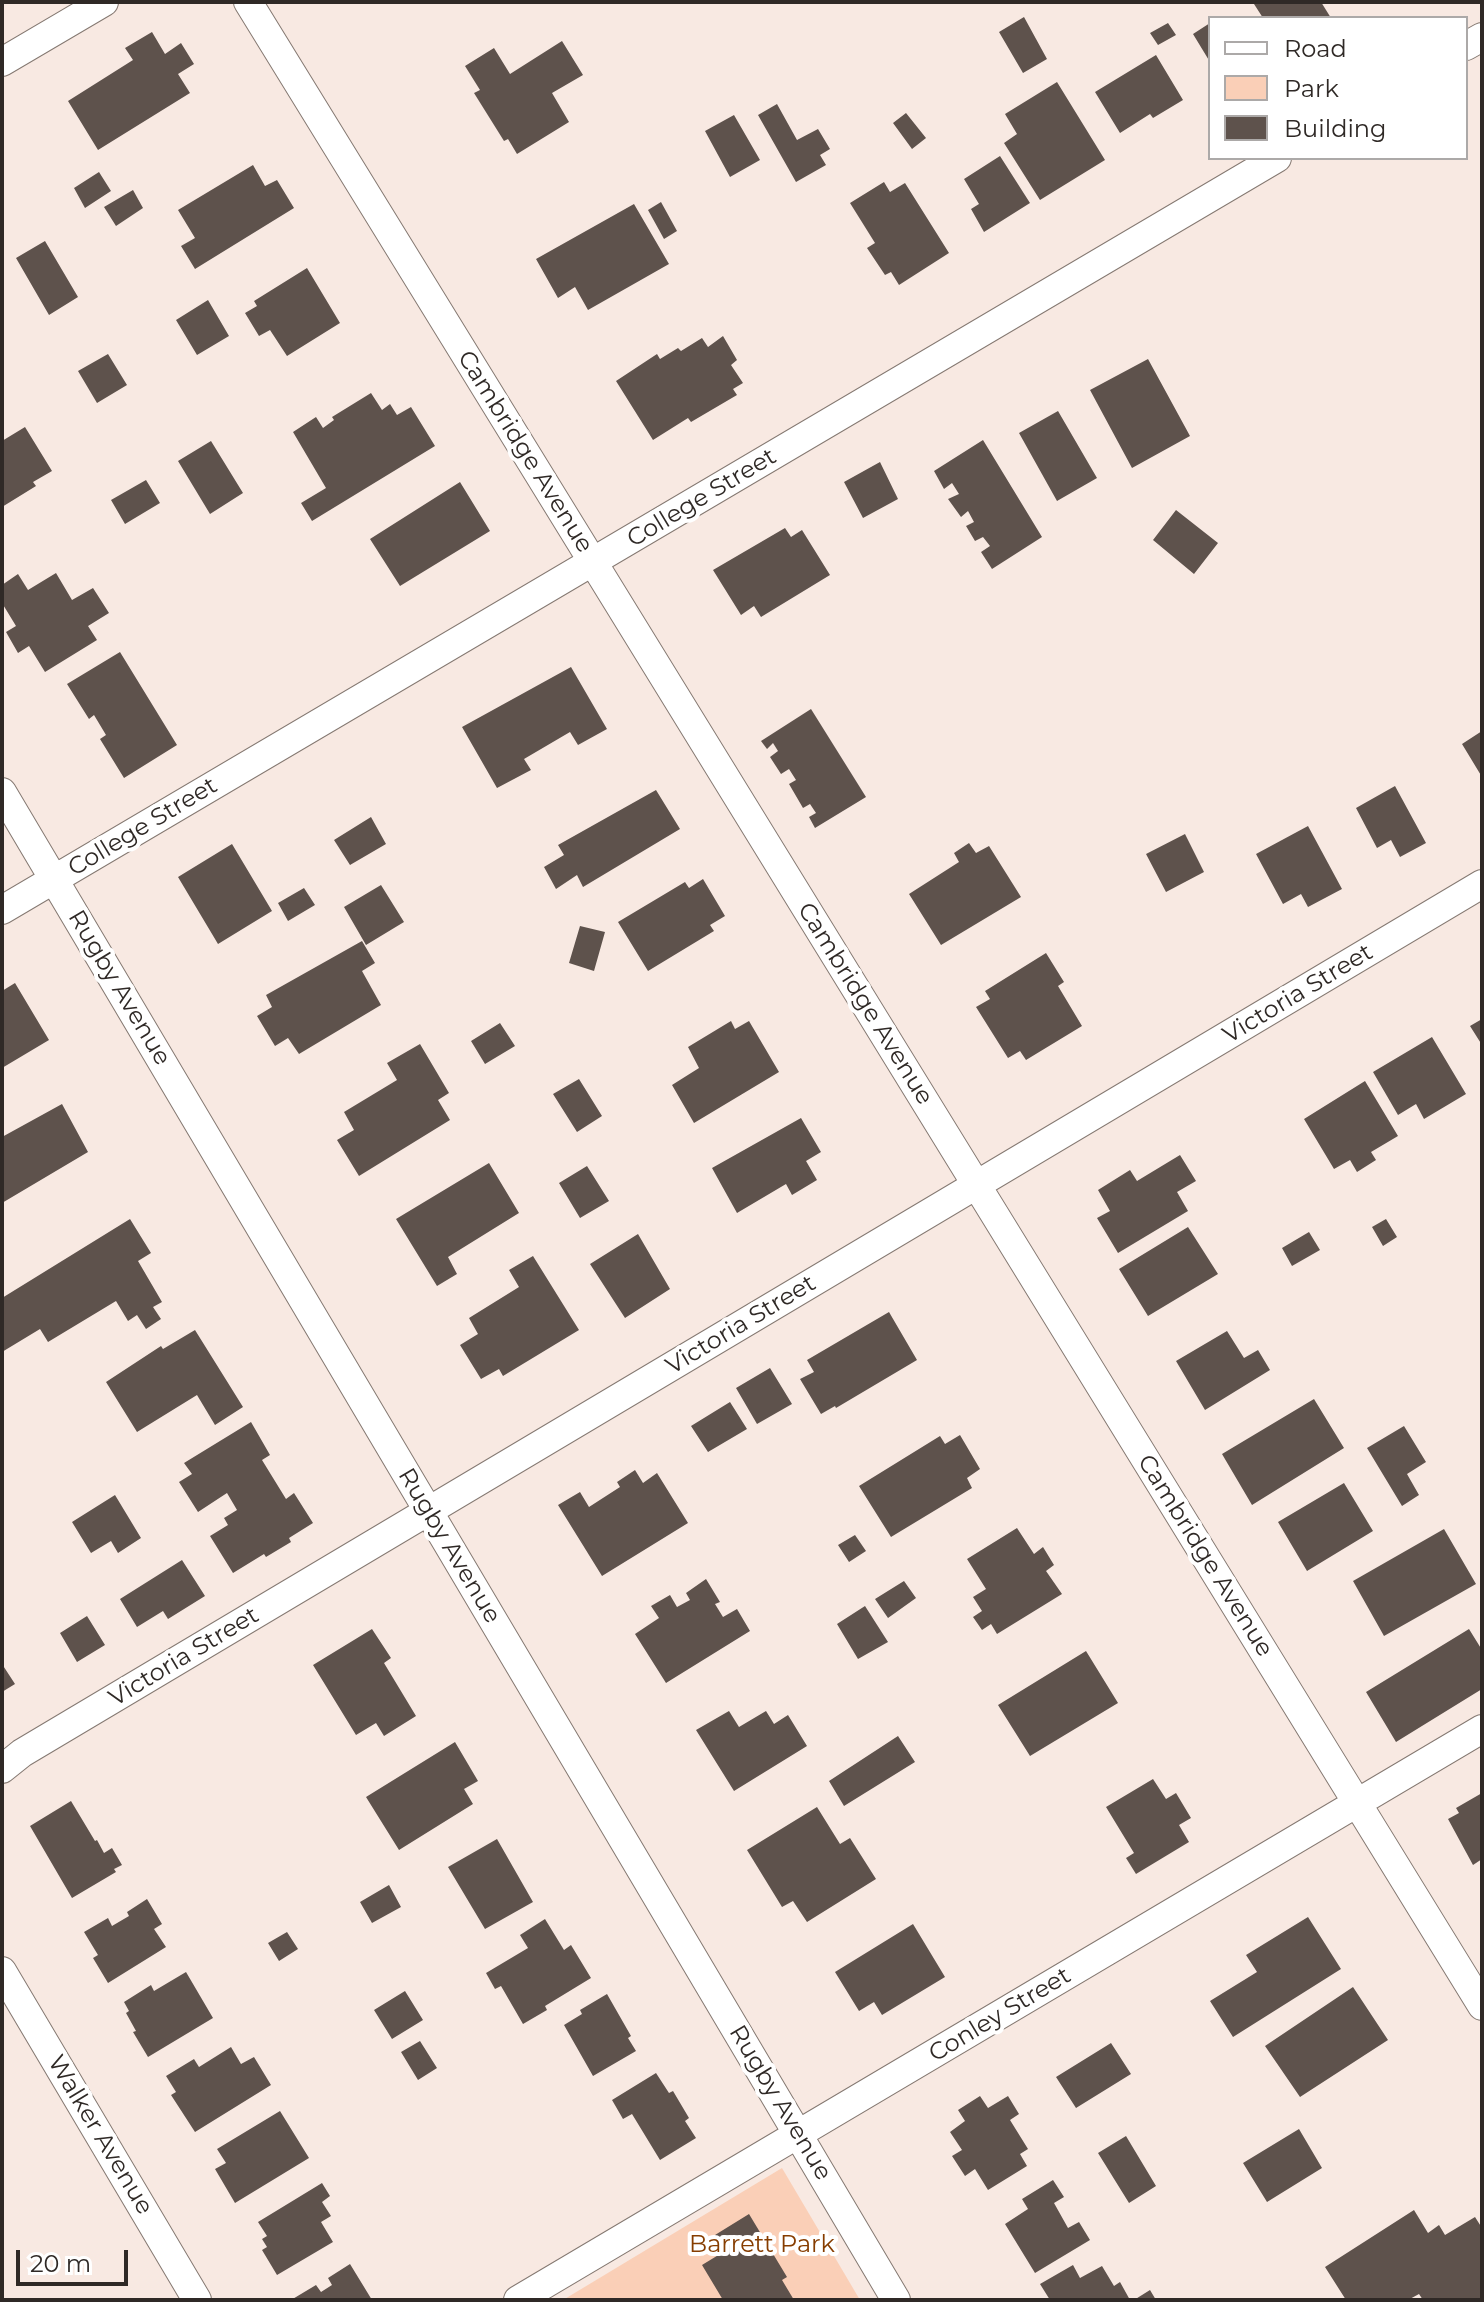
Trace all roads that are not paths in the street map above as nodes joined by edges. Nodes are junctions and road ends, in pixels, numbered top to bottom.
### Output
1 (104, 2) edge
2 (248, 2) edge
3 (2, 62) edge
4 (1274, 160) edge
5 (593, 562) junction
6 (2, 792) edge
7 (54, 879) junction
8 (1482, 884) edge
9 (2, 910) edge
10 (976, 1185) junction
11 (428, 1511) junction
12 (1482, 1729) edge
13 (2, 1769) edge
14 (1357, 1803) junction
15 (2, 1971) edge
16 (1482, 2006) edge
17 (798, 2134) junction
18 (197, 2300) edge
19 (518, 2300) edge
20 (896, 2300) edge

1 - 3 street
2 - 5 street, Cambridge Avenue
4 - 5 street, College Street
5 - 7 street, College Street
5 - 10 street, Cambridge Avenue
6 - 7 street, Rugby Avenue
7 - 9 street, College Street
7 - 11 street, Rugby Avenue
8 - 10 street, Victoria Street
10 - 11 street, Victoria Street
10 - 14 street, Cambridge Avenue
11 - 13 street, Victoria Street
11 - 17 street, Rugby Avenue
12 - 14 street, Conley Street
14 - 16 street, Cambridge Avenue
14 - 17 street, Conley Street
15 - 18 street, Walker Avenue
17 - 19 street, Conley Street
17 - 20 street, Rugby Avenue

